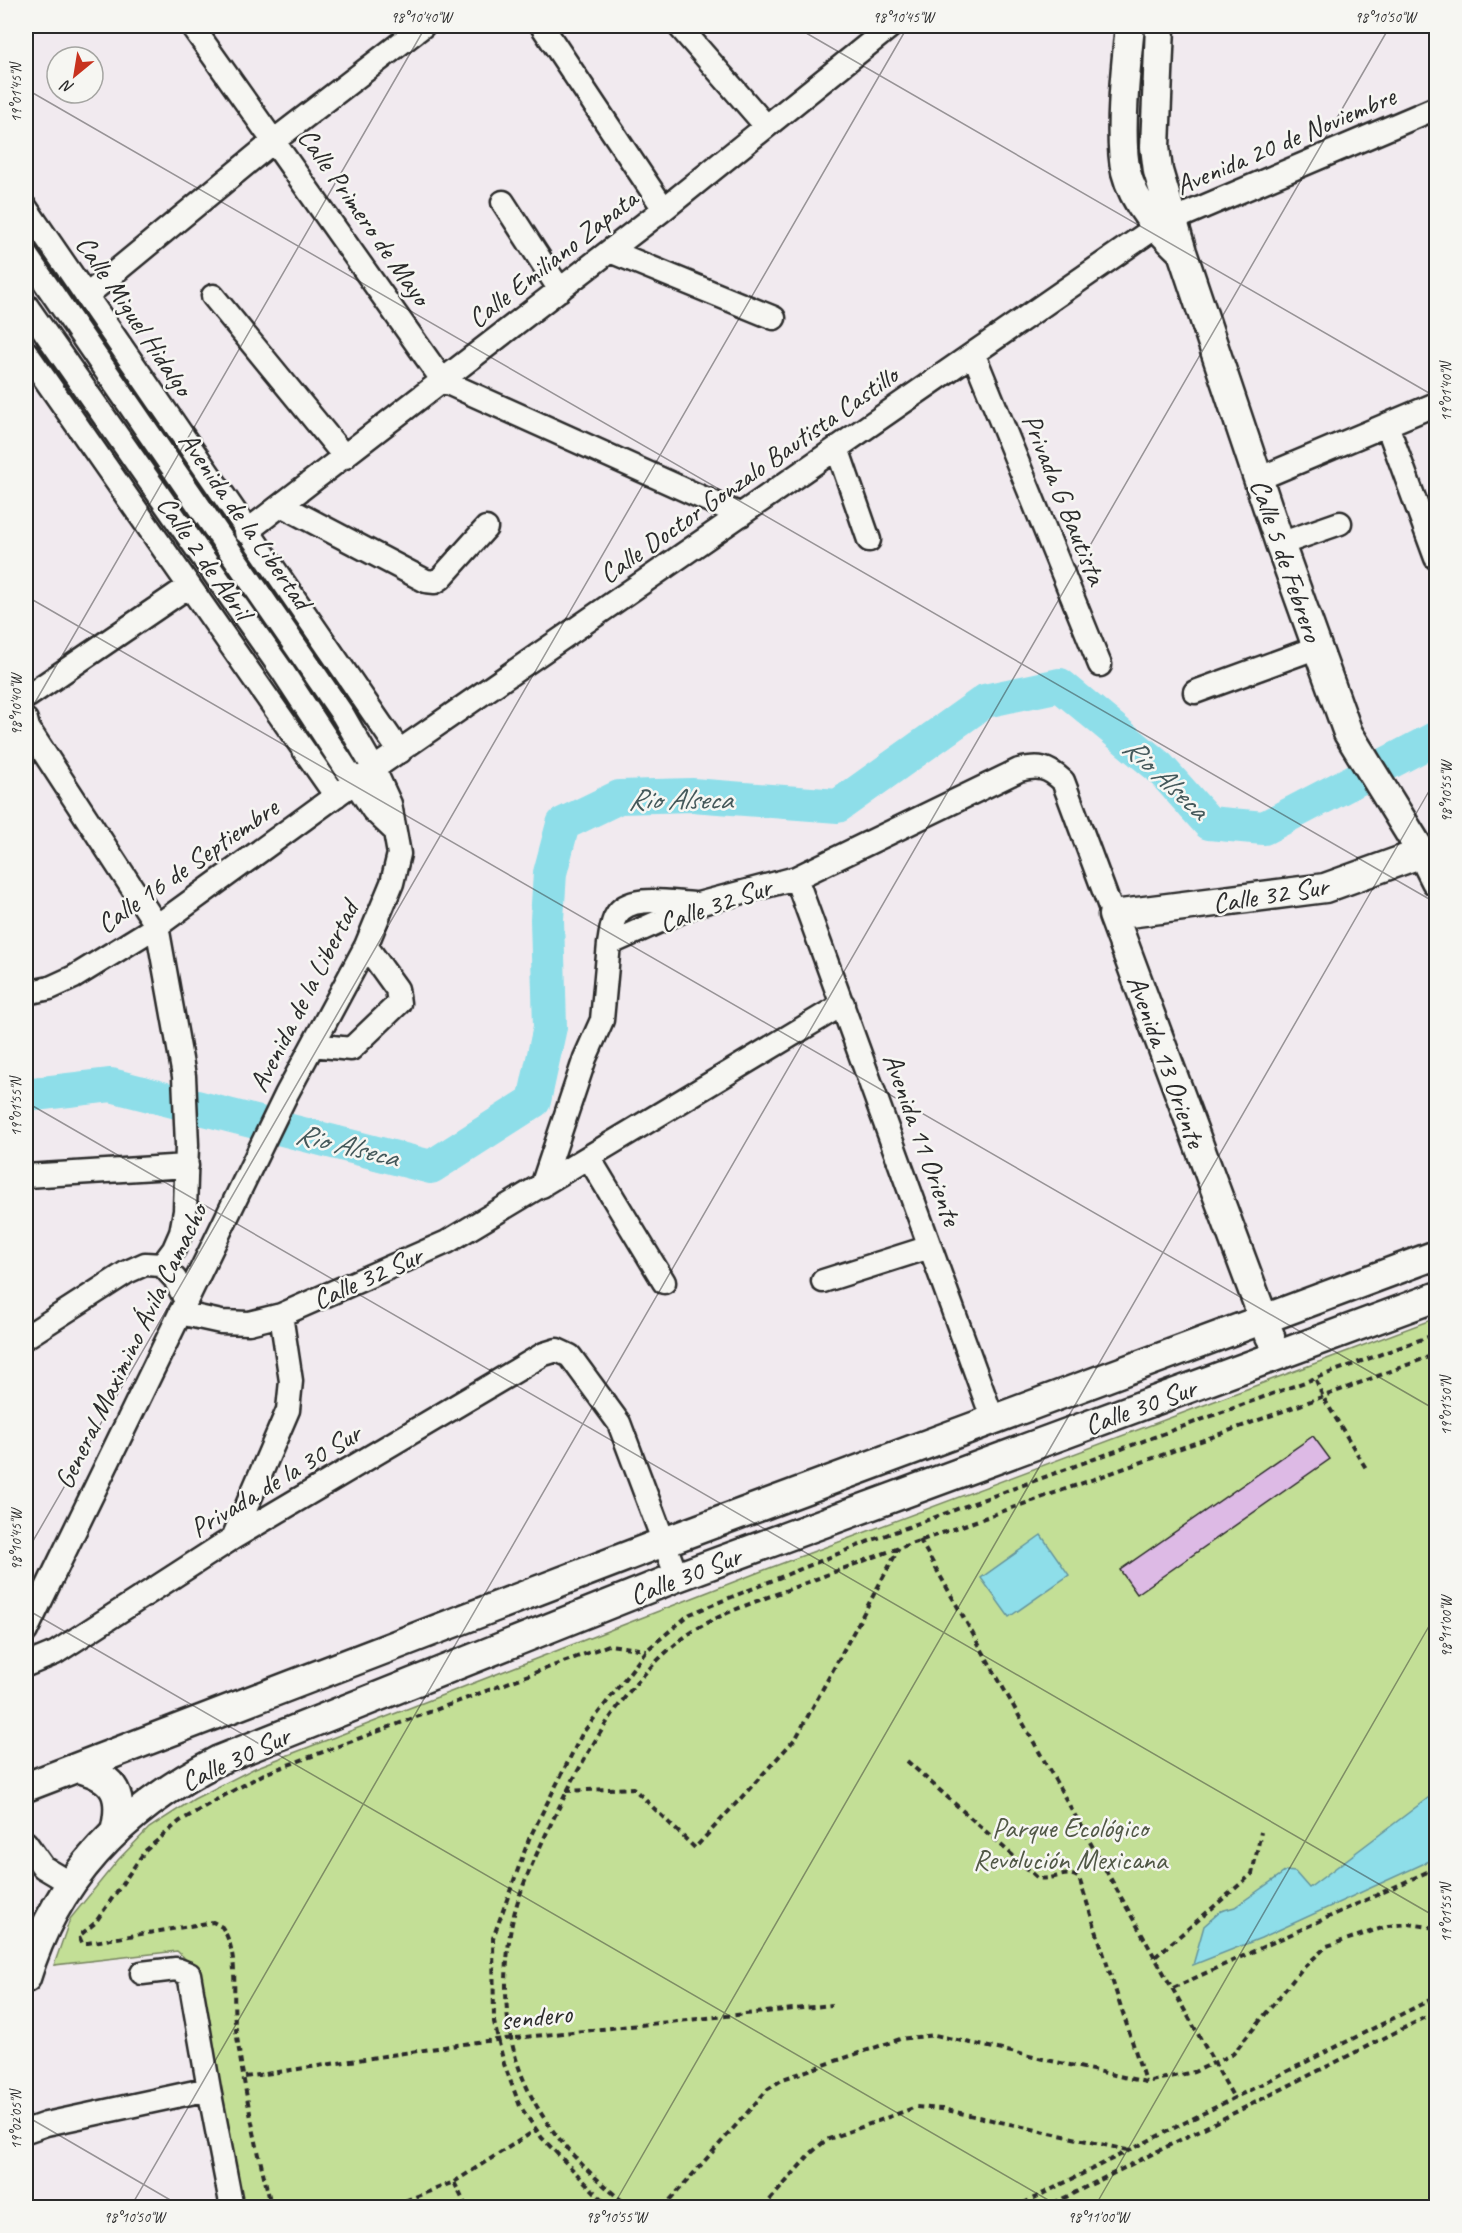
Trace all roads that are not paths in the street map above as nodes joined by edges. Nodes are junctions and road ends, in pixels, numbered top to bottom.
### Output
1 (192, 26) edge
2 (423, 26) edge
3 (542, 26) edge
4 (679, 26) edge
5 (891, 26) edge
6 (1130, 26) edge
7 (1160, 26) edge
8 (1437, 108) edge
9 (766, 126) junction
10 (275, 140) junction
11 (503, 202) dead end
12 (26, 208) edge
13 (664, 209) junction
14 (1165, 223) junction
15 (610, 251) junction
16 (26, 255) edge
17 (560, 290) junction
18 (86, 296) junction
19 (213, 296) dead end
20 (26, 305) edge
21 (774, 318) dead end
22 (26, 352) edge
23 (974, 355) junction
24 (443, 381) junction
25 (1437, 404) edge
26 (1386, 425) junction
27 (837, 448) junction
28 (345, 457) junction
29 (1258, 479) junction
30 (283, 506) junction
31 (741, 515) junction
32 (1340, 523) dead end
33 (486, 528) dead end
34 (246, 532) junction
35 (869, 540) dead end
36 (1280, 544) junction
37 (1437, 558) edge
38 (189, 586) junction
39 (1318, 647) junction
40 (304, 657) junction
41 (1100, 665) dead end
42 (283, 672) junction
43 (1195, 692) dead end
44 (26, 698) edge
45 (26, 720) edge
46 (400, 752) junction
47 (1051, 770) joint
48 (365, 775) junction
49 (336, 796) junction
50 (1429, 850) edge
51 (796, 878) junction
52 (1437, 881) edge
53 (1113, 915) junction
54 (157, 926) junction
55 (366, 946) junction
56 (26, 993) edge
57 (843, 1004) junction
58 (313, 1045) junction
59 (257, 1153) joint
60 (187, 1155) junction
61 (589, 1158) junction
62 (26, 1176) edge
63 (542, 1186) junction
64 (185, 1211) junction
65 (219, 1232) junction
66 (930, 1246) junction
67 (1437, 1255) edge
68 (162, 1265) junction
69 (823, 1281) dead end
70 (664, 1282) dead end
71 (1437, 1297) edge
72 (183, 1307) junction
73 (281, 1315) junction
74 (1263, 1320) junction
75 (26, 1337) edge
76 (1278, 1355) junction
77 (993, 1420) junction
78 (233, 1538) junction
79 (664, 1542) junction
80 (677, 1577) junction
81 (28, 1621) edge
82 (26, 1665) edge
83 (79, 1768) junction
84 (26, 1787) edge
85 (116, 1832) junction
86 (26, 1843) edge
87 (34, 1869) edge
88 (70, 1883) junction
89 (142, 1973) dead end
90 (26, 1978) edge
91 (209, 2089) junction
92 (26, 2131) edge
93 (232, 2208) edge

1 - 10 street, Calle Primero de Mayo
2 - 10 street
3 - 13 street
4 - 9 street
5 - 9 street, Calle Emiliano Zapata
6 - 14 main road
7 - 14 main road, Calle 5 de Febrero
8 - 14 street, Avenida 20 de Noviembre
9 - 13 street, Calle Emiliano Zapata
10 - 18 street
10 - 24 street, Calle Primero de Mayo
11 - 17 street
12 - 18 street, Calle Miguel Hidalgo
13 - 15 street, Calle Emiliano Zapata
14 - 23 street, Calle Doctor Gonzalo Bautista Castillo
14 - 29 main road, Calle 5 de Febrero
15 - 17 street, Calle Emiliano Zapata
15 - 21 street
16 - 40 street, Avenida de la Libertad
17 - 24 street, Calle Emiliano Zapata
18 - 34 street, Calle Miguel Hidalgo
19 - 28 street
20 - 42 street, Avenida de la Libertad
22 - 38 street, Calle 2 de Abril
23 - 27 street, Calle Doctor Gonzalo Bautista Castillo
23 - 41 street, Privada G Bautista
24 - 28 street, Calle Emiliano Zapata
24 - 31 street
25 - 26 street
26 - 29 street
26 - 37 street
27 - 31 street, Calle Doctor Gonzalo Bautista Castillo
27 - 35 street
28 - 30 street, Calle Emiliano Zapata
29 - 36 main road, Calle 5 de Febrero
30 - 33 street
30 - 34 street, Calle Emiliano Zapata
31 - 46 street, Calle Doctor Gonzalo Bautista Castillo
32 - 36 street
34 - 46 street, Calle Miguel Hidalgo
36 - 39 main road, Calle 5 de Febrero
38 - 44 street
38 - 49 street, Calle 2 de Abril
39 - 43 street
39 - 50 main road, Calle 5 de Febrero
40 - 42 street
40 - 48 street, Avenida de la Libertad
42 - 48 street, Avenida de la Libertad
45 - 54 street
46 - 48 street, Calle Doctor Gonzalo Bautista Castillo
47 - 51 street, Calle 32 Sur
47 - 53 street, Avenida 13 Oriente
48 - 49 street, Calle 16 de Septiembre
48 - 55 street, Avenida de la Libertad
49 - 54 street, Calle 16 de Septiembre
50 - 52 main road, Calle 5 de Febrero
50 - 53 main road, Calle 32 Sur
51 - 57 street, Avenida 11 Oriente
51 - 63 street, Calle 32 Sur
53 - 74 main road, Avenida 13 Oriente
54 - 56 street, Calle 16 de Septiembre
54 - 60 street
55 - 58 street, Avenida de la Libertad
55 - 58 street
57 - 61 street, Calle 32 Sur
57 - 66 street, Avenida 11 Oriente
58 - 59 street, Avenida de la Libertad
59 - 65 street, General Maximino Ávila Camacho
60 - 62 street
60 - 64 street
61 - 63 street, Calle 32 Sur
61 - 70 street
63 - 73 street, Calle 32 Sur
64 - 65 street
64 - 68 street
65 - 72 street, General Maximino Ávila Camacho
66 - 69 street
66 - 77 street, Avenida 11 Oriente
67 - 74 main road, Calle 30 Sur
68 - 72 street
68 - 75 street
71 - 76 main road, Calle 30 Sur
72 - 73 street, Calle 32 Sur
72 - 81 street, General Maximino Ávila Camacho
73 - 78 street
74 - 76 main road, Avenida 13 Oriente
74 - 77 main road, Calle 30 Sur
76 - 80 main road, Calle 30 Sur
77 - 79 main road, Calle 30 Sur
78 - 79 street, Privada de la 30 Sur
78 - 82 street, Privada de la 30 Sur
79 - 80 street
79 - 83 main road, Calle 30 Sur
80 - 85 main road, Calle 30 Sur
83 - 84 main road, Calle 30 Sur
83 - 85 main road
85 - 88 main road, Calle 30 Sur
86 - 87 street
87 - 88 street
88 - 90 main road, Calle 30 Sur
89 - 91 street
91 - 92 street
91 - 93 street

